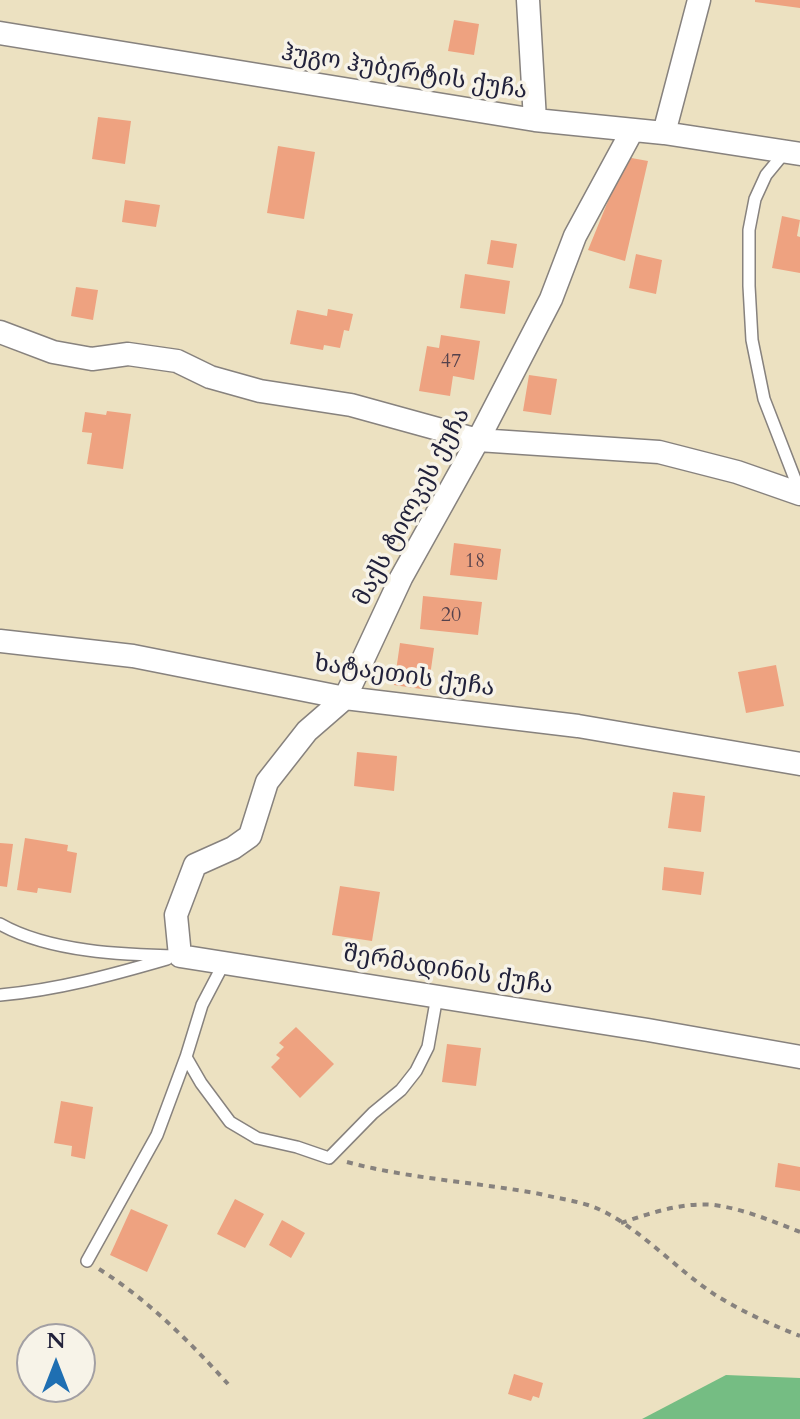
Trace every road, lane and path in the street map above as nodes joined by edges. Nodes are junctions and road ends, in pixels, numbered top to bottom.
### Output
1 (528, 0) edge
2 (699, 0) edge
3 (0, 33) edge
4 (535, 120) junction
5 (632, 131) junction
6 (664, 133) junction
7 (793, 153) edge
8 (0, 332) edge
9 (478, 440) junction
10 (800, 494) edge
11 (0, 641) edge
12 (345, 698) junction
13 (800, 764) edge
14 (0, 924) edge
15 (180, 956) junction
16 (224, 963) junction
17 (0, 995) edge
18 (437, 996) junction
19 (186, 1057) junction
20 (800, 1057) edge
21 (329, 1158) junction
22 (621, 1223) junction
23 (800, 1232) edge
24 (87, 1261) joint
25 (800, 1336) edge
26 (228, 1384) dead end

1 - 4 street
2 - 6 street
3 - 4 street, ჰუგო ჰუბერტის ქუჩა
4 - 5 street, ჰუგო ჰუბერტის ქუჩა
5 - 6 street, ჰუგო ჰუბერტის ქუჩა
5 - 9 street, მაქს ტილკეს ქუჩა
6 - 7 street, ჰუგო ჰუბერტის ქუჩა
7 - 10 lane
8 - 9 street
9 - 10 street
9 - 12 street, მაქს ტილკეს ქუჩა
11 - 12 street, ხატაეთის ქუჩა
12 - 13 street, ხატაეთის ქუჩა
12 - 15 street, მაქს ტილკეს ქუჩა
14 - 15 lane
15 - 16 street, შერმადინის ქუჩა
15 - 17 lane
16 - 18 street, შერმადინის ქუჩა
16 - 19 lane
18 - 20 street, შერმადინის ქუჩა
18 - 21 lane
19 - 21 lane
19 - 24 lane
21 - 22 path
22 - 23 path
22 - 25 path
24 - 26 path

